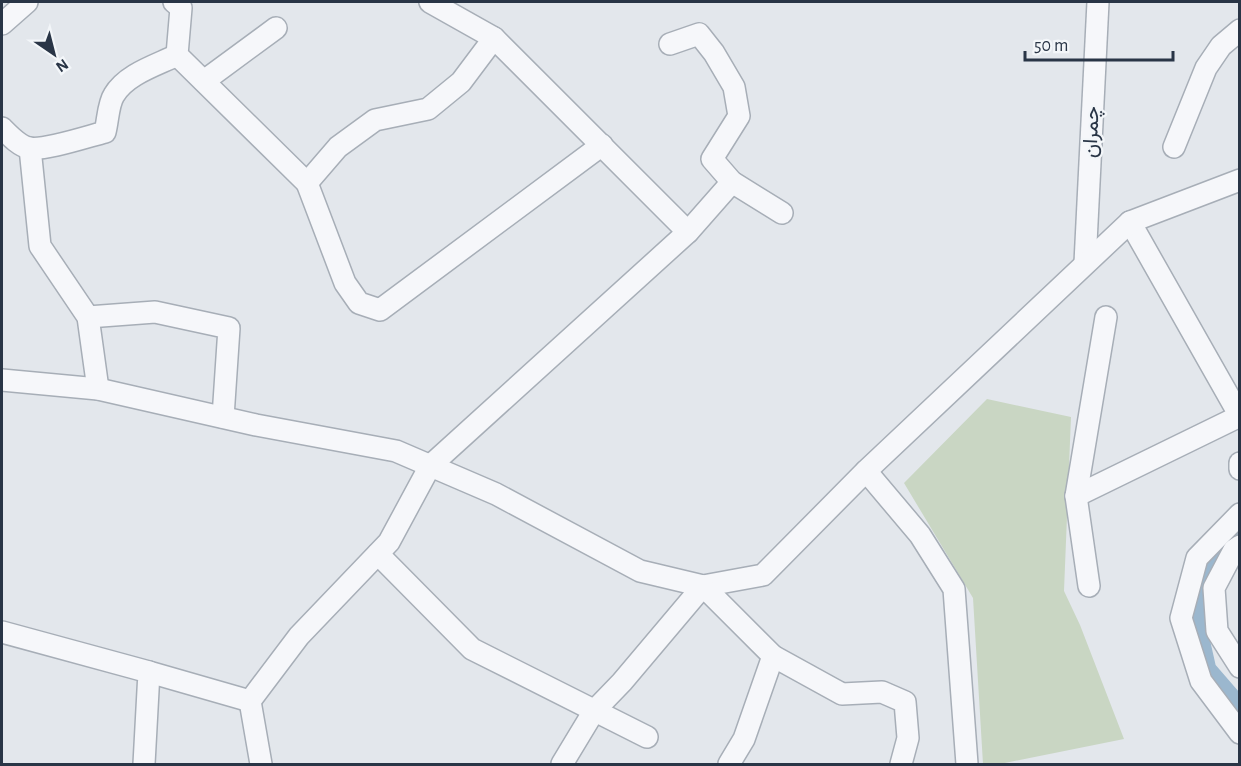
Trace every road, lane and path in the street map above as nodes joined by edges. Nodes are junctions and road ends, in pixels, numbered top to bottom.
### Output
1 (27, 2) edge
2 (174, 2) edge
3 (430, 2) edge
4 (1098, 2) edge
5 (2, 24) edge
6 (276, 28) dead end
7 (1239, 30) edge
8 (494, 38) junction
9 (670, 44) dead end
10 (177, 55) junction
11 (204, 81) junction
12 (2, 128) edge
13 (602, 146) junction
14 (1174, 147) dead end
15 (30, 148) junction
16 (1239, 180) edge
17 (732, 182) junction
18 (308, 183) junction
19 (782, 213) dead end
20 (1130, 222) junction
21 (688, 232) junction
22 (1085, 263) junction
23 (88, 317) junction
24 (1106, 318) dead end
25 (2, 380) edge
26 (1231, 382) edge
27 (98, 388) junction
28 (1239, 416) edge
29 (223, 417) junction
30 (1239, 463) edge
31 (430, 466) junction
32 (1239, 470) edge
33 (866, 471) junction
34 (1076, 495) junction
35 (1239, 514) edge
36 (1239, 546) edge
37 (378, 554) junction
38 (703, 586) junction
39 (1089, 586) dead end
40 (2, 632) edge
41 (773, 656) junction
42 (1239, 667) edge
43 (149, 672) junction
44 (250, 701) junction
45 (594, 711) junction
46 (1239, 733) edge
47 (647, 737) dead end
48 (144, 765) edge
49 (261, 765) edge
50 (562, 765) edge
51 (729, 765) edge
52 (901, 765) edge
53 (967, 765) edge

1 - 5 street
2 - 10 street
3 - 8 street
4 - 22 street, چمران
6 - 11 street
7 - 14 street
8 - 13 street
8 - 18 street
9 - 17 street
10 - 11 street
10 - 15 street
11 - 18 street
12 - 15 street
13 - 18 street
13 - 21 street
15 - 23 street
16 - 20 street
17 - 19 street
17 - 21 street
20 - 22 street
20 - 26 street
21 - 31 street
22 - 33 street
23 - 27 street
23 - 29 street
24 - 34 street
25 - 27 street
26 - 28 street
27 - 29 street
28 - 34 street
29 - 31 street
30 - 32 street
31 - 37 street
31 - 38 street
33 - 38 street
33 - 53 street
34 - 39 street
35 - 46 street
36 - 42 street
37 - 44 street
37 - 45 street
38 - 41 street
38 - 45 street
40 - 43 street
41 - 51 street
41 - 52 street
43 - 44 street
43 - 48 street
44 - 49 street
45 - 47 street
45 - 50 street

